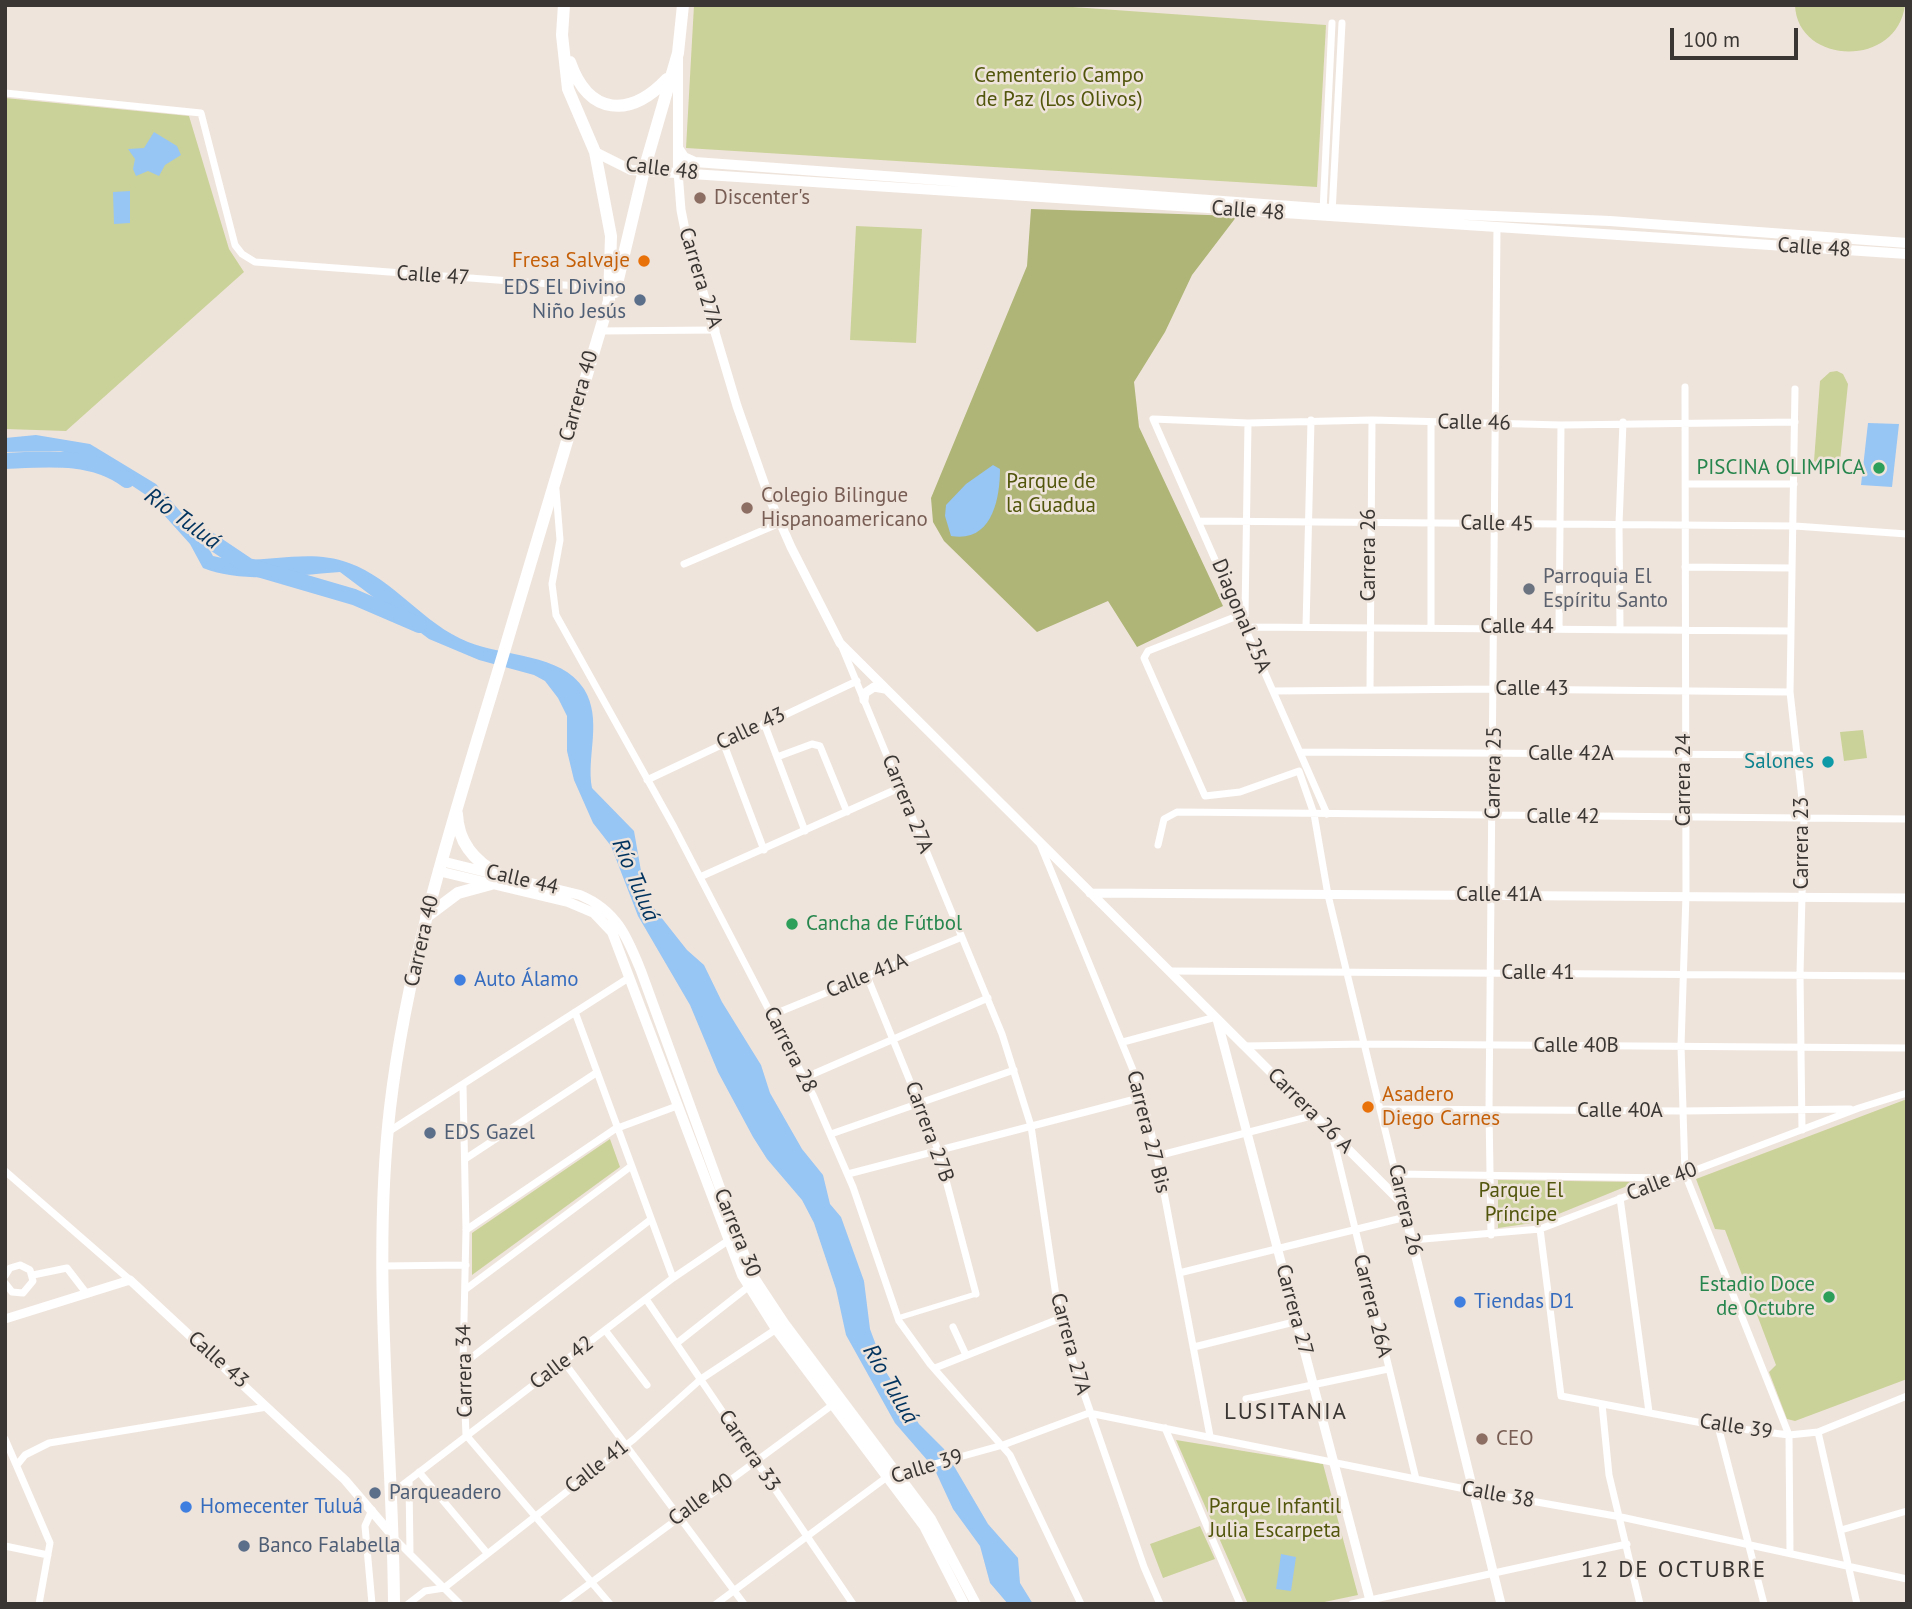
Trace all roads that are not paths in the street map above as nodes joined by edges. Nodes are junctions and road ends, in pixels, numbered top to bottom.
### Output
1 (564, 5) edge
2 (683, 5) edge
3 (1332, 23) dead end
4 (1342, 23) dead end
5 (562, 35) junction
6 (678, 53) junction
7 (669, 77) junction
8 (5, 93) edge
9 (678, 148) junction
10 (595, 152) junction
11 (644, 170) junction
12 (678, 172) junction
13 (1328, 212) junction
14 (1497, 227) junction
15 (1907, 243) edge
16 (1907, 254) edge
17 (611, 294) junction
18 (716, 330) junction
19 (598, 331) junction
20 (1685, 387) dead end
21 (1795, 389) dead end
22 (1153, 419) joint
23 (1371, 420) junction
24 (1311, 421) junction
25 (1432, 422) junction
26 (1623, 422) junction
27 (1685, 422) junction
28 (1795, 422) junction
29 (1248, 423) junction
30 (1495, 423) junction
31 (1561, 425) junction
32 (555, 479) junction
33 (1686, 484) junction
34 (1794, 484) junction
35 (1200, 521) junction
36 (1248, 522) junction
37 (1306, 522) junction
38 (780, 523) junction
39 (1369, 523) junction
40 (1430, 523) junction
41 (1495, 523) junction
42 (1560, 524) junction
43 (1619, 524) junction
44 (1685, 526) junction
45 (1795, 526) junction
46 (1907, 534) edge
47 (684, 564) dead end
48 (1685, 567) junction
49 (1792, 568) junction
50 (1242, 614) junction
51 (1244, 626) junction
52 (1306, 627) junction
53 (1369, 627) junction
54 (1431, 627) junction
55 (1495, 627) junction
56 (1559, 628) junction
57 (1620, 628) junction
58 (1684, 628) junction
59 (1791, 631) junction
60 (840, 643) junction
61 (857, 681) junction
62 (885, 689) junction
63 (1494, 689) junction
64 (1370, 690) junction
65 (1684, 690) junction
66 (1273, 691) junction
67 (1790, 692) junction
68 (864, 700) junction
69 (764, 723) junction
70 (723, 742) junction
71 (1300, 752) junction
72 (1494, 753) junction
73 (1684, 755) junction
74 (1800, 755) junction
75 (777, 757) junction
76 (647, 780) junction
77 (899, 788) junction
78 (456, 804) junction
79 (847, 812) junction
80 (1314, 814) junction
81 (1327, 814) junction
82 (1493, 817) junction
83 (1685, 817) junction
84 (1804, 817) junction
85 (1907, 818) edge
86 (805, 831) junction
87 (1039, 842) junction
88 (1158, 845) dead end
89 (764, 850) junction
90 (440, 866) junction
91 (700, 877) junction
92 (496, 880) junction
93 (1090, 892) junction
94 (1328, 895) junction
95 (1493, 895) junction
96 (1686, 895) junction
97 (1802, 895) junction
98 (1907, 898) edge
99 (597, 909) joint
100 (426, 917) junction
101 (612, 923) junction
102 (962, 937) junction
103 (1170, 971) junction
104 (1490, 973) junction
105 (1346, 974) junction
106 (1684, 974) junction
107 (1800, 974) junction
108 (631, 976) junction
109 (867, 976) junction
110 (1907, 976) edge
111 (988, 998) junction
112 (575, 1012) junction
113 (772, 1015) junction
114 (1216, 1017) junction
115 (893, 1039) junction
116 (1123, 1042) junction
117 (1366, 1044) junction
118 (1489, 1045) junction
119 (1245, 1046) junction
120 (1681, 1046) junction
121 (1800, 1047) junction
122 (1907, 1048) edge
123 (1014, 1070) junction
124 (596, 1073) junction
125 (804, 1078) junction
126 (463, 1086) junction
127 (1907, 1093) edge
128 (1143, 1097) junction
129 (679, 1098) junction
130 (918, 1101) junction
131 (1859, 1108) junction
132 (1382, 1109) junction
133 (1489, 1110) junction
134 (1801, 1110) junction
135 (1682, 1111) junction
136 (1315, 1115) junction
137 (1031, 1126) junction
138 (615, 1129) junction
139 (1802, 1130) junction
140 (388, 1132) junction
141 (1248, 1133) junction
142 (1332, 1133) junction
143 (831, 1134) junction
144 (938, 1150) junction
145 (1157, 1156) junction
146 (465, 1159) junction
147 (630, 1167) junction
148 (5, 1171) edge
149 (848, 1174) junction
150 (1396, 1174) junction
151 (1490, 1174) junction
152 (1685, 1174) junction
153 (1638, 1177) junction
154 (1674, 1178) junction
155 (1641, 1190) junction
156 (1620, 1198) junction
157 (1403, 1204) junction
158 (1406, 1217) junction
159 (650, 1220) junction
160 (466, 1230) junction
161 (1353, 1230) junction
162 (1540, 1230) junction
163 (1491, 1235) junction
164 (731, 1239) junction
165 (1412, 1240) junction
166 (1278, 1250) junction
167 (466, 1265) junction
168 (382, 1266) junction
169 (1179, 1273) junction
170 (33, 1275) junction
171 (5, 1276) edge
172 (673, 1278) junction
173 (130, 1280) junction
174 (5, 1283) edge
175 (748, 1287) junction
176 (466, 1289) junction
177 (88, 1293) junction
178 (976, 1294) joint
179 (646, 1298) junction
180 (898, 1318) junction
181 (1061, 1318) junction
182 (5, 1319) edge
183 (1298, 1321) junction
184 (780, 1326) junction
185 (953, 1327) dead end
186 (605, 1329) junction
187 (677, 1343) junction
188 (1194, 1347) junction
189 (966, 1355) junction
190 (564, 1362) junction
191 (463, 1364) junction
192 (935, 1368) junction
193 (1388, 1369) junction
194 (701, 1379) junction
195 (1314, 1384) junction
196 (647, 1385) dead end
197 (1907, 1396) edge
198 (1246, 1399) dead end
199 (837, 1402) junction
200 (1602, 1404) junction
201 (268, 1406) junction
202 (1649, 1412) junction
203 (1089, 1413) junction
204 (1718, 1426) junction
205 (1165, 1428) junction
206 (1818, 1432) junction
207 (466, 1435) junction
208 (1789, 1435) junction
209 (1210, 1436) junction
210 (5, 1438) edge
211 (626, 1444) junction
212 (1003, 1445) junction
213 (755, 1461) junction
214 (1335, 1462) junction
215 (17, 1465) junction
216 (419, 1472) junction
217 (892, 1476) junction
218 (1416, 1479) junction
219 (409, 1480) junction
220 (1475, 1491) junction
221 (391, 1493) junction
222 (372, 1510) junction
223 (1907, 1511) edge
224 (535, 1514) junction
225 (680, 1516) junction
226 (1621, 1517) junction
227 (1841, 1530) junction
228 (806, 1536) junction
229 (393, 1537) junction
230 (1627, 1544) junction
231 (5, 1546) edge
232 (1749, 1546) junction
233 (487, 1553) junction
234 (1790, 1553) junction
235 (48, 1555) junction
236 (410, 1555) junction
237 (1849, 1566) junction
238 (1493, 1572) junction
239 (1907, 1579) edge
240 (591, 1582) junction
241 (444, 1588) junction
242 (734, 1590) junction
243 (1371, 1602) edge
244 (39, 1604) edge
245 (372, 1604) edge
246 (394, 1604) edge
247 (408, 1604) edge
248 (460, 1604) edge
249 (562, 1604) edge
250 (610, 1604) edge
251 (716, 1604) edge
252 (744, 1604) edge
253 (853, 1604) edge
254 (964, 1604) edge
255 (976, 1604) edge
256 (1081, 1604) edge
257 (1160, 1604) edge
258 (1240, 1604) edge
259 (1352, 1604) edge
260 (1501, 1604) edge
261 (1640, 1604) edge
262 (1764, 1604) edge
263 (1857, 1604) edge

1 - 5 main road, Carrera 40
2 - 6 main road, Carrera 27A
3 - 13 street
4 - 13 street
5 - 7 main road
5 - 10 main road, Carrera 40
6 - 7 main road, Carrera 40
6 - 9 main road, Carrera 27A
7 - 11 main road, Carrera 40
8 - 17 street, Calle 47
9 - 12 main road, Carrera 27A
9 - 13 main road, Calle 48
10 - 11 main road, Calle 48
10 - 17 main road, Carrera 40
11 - 12 main road, Calle 48
11 - 17 main road, Carrera 40
12 - 13 main road, Calle 48
12 - 18 street, Carrera 27A
13 - 14 main road, Calle 48
13 - 15 main road, Calle 48
14 - 16 main road, Calle 48
14 - 30 street, Carrera 25
17 - 19 main road, Carrera 40
18 - 19 street
18 - 38 street, Carrera 27A
19 - 32 main road, Carrera 40
20 - 27 street, Carrera 24
21 - 28 street, Carrera 23
22 - 29 street, Calle 46
22 - 35 street, Diagonal 25A
23 - 24 street, Calle 46
23 - 25 street, Calle 46
23 - 39 street, Carrera 26
24 - 29 street, Calle 46
24 - 37 street
25 - 30 street, Calle 46
25 - 40 street
26 - 27 street, Calle 46
26 - 31 street, Calle 46
26 - 43 street
27 - 28 street, Calle 46
27 - 33 street, Carrera 24
28 - 34 street, Carrera 23
29 - 36 street
30 - 31 street, Calle 46
30 - 41 street, Carrera 25
31 - 42 street
32 - 76 street, Carrera 28
32 - 78 main road, Carrera 40
33 - 34 street
33 - 44 street, Carrera 24
34 - 45 street, Carrera 23
35 - 36 street, Calle 45
35 - 50 street, Diagonal 25A
36 - 37 street, Calle 45
36 - 50 street
37 - 39 street, Calle 45
37 - 52 street
38 - 47 street
38 - 60 street, Carrera 27A
39 - 40 street, Calle 45
39 - 53 street, Carrera 26
40 - 41 street, Calle 45
40 - 54 street
41 - 42 street, Calle 45
41 - 55 street, Carrera 25
42 - 43 street, Calle 45
42 - 56 street
43 - 44 street, Calle 45
43 - 57 street
44 - 45 street, Calle 45
44 - 48 street, Carrera 24
45 - 46 street, Calle 45
45 - 49 street, Carrera 23
48 - 49 street
48 - 58 street, Carrera 24
49 - 59 street, Carrera 23
50 - 51 street, Diagonal 25A
50 - 80 street, Carrera 26
51 - 52 street, Calle 44
51 - 66 street, Diagonal 25A
52 - 53 street, Calle 44
53 - 54 street, Calle 44
53 - 64 street, Carrera 26
54 - 55 street, Calle 44
55 - 56 street, Calle 44
55 - 63 street, Carrera 25
56 - 57 street, Calle 44
57 - 58 street, Calle 44
58 - 59 street, Calle 44
58 - 65 street, Carrera 24
59 - 67 street, Carrera 23
60 - 61 street, Carrera 27A
60 - 62 street, Carrera 26 A
61 - 68 street, Carrera 27A
61 - 69 street, Calle 43
62 - 68 street
62 - 87 street, Carrera 26 A
63 - 64 street, Calle 43
63 - 65 street, Calle 43
63 - 72 street, Carrera 25
64 - 66 street, Calle 43
65 - 67 street, Calle 43
65 - 73 street, Carrera 24
66 - 71 street, Diagonal 25A
67 - 74 street, Carrera 23
68 - 77 street, Carrera 27A
69 - 70 street, Calle 43
69 - 75 street
70 - 76 street, Calle 43
70 - 89 street
71 - 72 street, Calle 42A
71 - 81 street, Diagonal 25A
72 - 73 street, Calle 42A
72 - 82 street, Carrera 25
73 - 74 street, Calle 42A
73 - 83 street, Carrera 24
74 - 84 street, Carrera 23
75 - 79 street
75 - 86 street
76 - 91 street, Carrera 28
77 - 79 street
77 - 102 street, Carrera 27A
78 - 90 main road, Carrera 40
78 - 92 main road
79 - 86 street
80 - 81 street, Calle 42
80 - 88 street, Calle 42
80 - 94 street, Carrera 26
81 - 82 street, Calle 42
82 - 83 street, Calle 42
82 - 95 street, Carrera 25
83 - 84 street, Calle 42
83 - 96 street, Carrera 24
84 - 85 street, Calle 42
84 - 97 street, Carrera 23
86 - 89 street
87 - 93 street, Carrera 26 A
87 - 116 street, Carrera 27 Bis
89 - 91 street
90 - 92 main road, Calle 44
90 - 100 main road, Carrera 40
91 - 113 street, Carrera 28
92 - 99 main road, Calle 44
92 - 100 main road
93 - 94 street, Calle 41A
93 - 103 street, Carrera 26 A
94 - 95 street, Calle 41A
94 - 105 street, Carrera 26
95 - 96 street, Calle 41A
95 - 104 street, Carrera 25
96 - 97 street, Calle 41A
96 - 106 street, Carrera 24
97 - 98 street, Calle 41A
97 - 107 street, Carrera 23
99 - 101 main road, Carrera 30
100 - 140 main road, Carrera 40
101 - 108 main road, Carrera 30
101 - 129 main road, Carrera 30
102 - 109 street, Calle 41A
102 - 111 street, Carrera 27A
103 - 105 street, Calle 41
103 - 114 street, Carrera 26 A
104 - 105 street, Calle 41
104 - 106 street, Calle 41
104 - 118 street, Carrera 25
105 - 117 street, Carrera 26
106 - 107 street, Calle 41
106 - 120 street, Carrera 24
107 - 110 street, Calle 41
107 - 121 street, Carrera 23
108 - 112 street
108 - 129 main road, Carrera 30
109 - 113 street, Calle 41A
109 - 115 street, Carrera 27B
111 - 115 street
111 - 123 street, Carrera 27A
112 - 124 street
112 - 126 street
113 - 125 street, Carrera 28
114 - 116 street
114 - 119 street, Carrera 26 A
114 - 141 street, Carrera 27
115 - 125 street
115 - 130 street, Carrera 27B
116 - 128 street, Carrera 27 Bis
117 - 118 street, Calle 40B
117 - 119 street, Calle 40B
117 - 132 street, Carrera 26
118 - 120 street, Calle 40B
118 - 133 street, Carrera 25
119 - 136 street, Carrera 26 A
120 - 121 street, Calle 40B
120 - 135 street, Carrera 24
121 - 122 street, Calle 40B
121 - 134 street, Carrera 23
123 - 130 street
123 - 137 street, Carrera 27A
124 - 138 street
124 - 146 street
125 - 143 street, Carrera 28
126 - 140 street
126 - 146 street, Carrera 34
127 - 131 street, Calle 40
128 - 137 street
128 - 145 street, Carrera 27 Bis
129 - 138 street
129 - 164 main road, Carrera 30
130 - 143 street
130 - 144 street, Carrera 27B
131 - 134 street, Calle 40A
131 - 139 street, Calle 40
132 - 133 street, Calle 40A
132 - 150 street, Carrera 26
133 - 135 street, Calle 40A
133 - 151 street, Carrera 25
134 - 135 street, Calle 40A
134 - 139 street, Carrera 23
135 - 152 street, Carrera 24
136 - 141 street
136 - 142 street, Carrera 26 A
137 - 144 street
137 - 181 street, Carrera 27A
138 - 147 street
138 - 160 street
139 - 152 street, Calle 40
140 - 168 main road, Carrera 40
141 - 145 street
141 - 166 street, Carrera 27
142 - 157 street, Carrera 26 A
142 - 161 street, Carrera 26A
143 - 149 street, Carrera 28
144 - 149 street
144 - 178 street, Carrera 27B
145 - 169 street, Carrera 27 Bis
146 - 160 street, Carrera 34
147 - 159 street
147 - 176 street
148 - 173 street
149 - 180 street, Carrera 28
150 - 151 street
150 - 157 street, Carrera 26
151 - 153 street
151 - 163 street, Carrera 25
152 - 154 street, Calle 40
152 - 208 street
153 - 154 street
153 - 155 street
154 - 155 street, Calle 40
155 - 156 street, Calle 40
156 - 162 street, Calle 40
156 - 202 street
157 - 158 street, Carrera 26
158 - 161 street
158 - 165 street, Carrera 26
159 - 172 street
159 - 191 street
160 - 167 street, Carrera 34
161 - 166 street
161 - 193 street, Carrera 26A
162 - 163 street, Calle 40
162 - 200 street, Calle 39
163 - 165 street, Calle 40
164 - 172 street, Calle 42
164 - 175 main road, Carrera 30
164 - 184 main road, Carrera 30
165 - 220 street, Carrera 26
166 - 169 street
166 - 183 street, Carrera 27
167 - 168 street
167 - 176 street, Carrera 34
168 - 221 main road, Carrera 40
169 - 188 street, Carrera 27 Bis
170 - 171 street
170 - 174 street
170 - 177 street
172 - 179 street, Calle 42
173 - 177 street
173 - 201 street, Calle 43
175 - 184 main road, Carrera 30
175 - 187 street
176 - 191 street, Carrera 34
177 - 182 street
178 - 180 street
179 - 186 street, Calle 42
179 - 187 street, Carrera 33
180 - 192 street, Carrera 28
181 - 189 street
181 - 203 street, Carrera 27A
183 - 188 street
183 - 195 street, Carrera 27
184 - 194 street, Calle 41
184 - 199 main road, Carrera 30
185 - 189 street
186 - 190 street, Calle 42
186 - 196 street
187 - 194 street, Carrera 33
188 - 209 street, Carrera 27 Bis
189 - 192 street
190 - 207 street, Calle 42
190 - 211 street
191 - 207 street, Carrera 34
192 - 212 street, Carrera 28
193 - 195 street
193 - 218 street, Carrera 26A
194 - 211 street, Calle 41
194 - 213 street, Carrera 33
195 - 198 street
195 - 214 street, Carrera 27
197 - 206 street, Calle 39
199 - 213 street, Calle 40
199 - 217 main road, Carrera 30
200 - 202 street, Calle 39
200 - 226 street
201 - 215 street
201 - 222 street, Calle 43
202 - 204 street, Calle 39
203 - 205 street, Calle 38
203 - 212 street, Calle 39
203 - 257 street, Carrera 27A
204 - 208 street, Calle 39
204 - 232 street
205 - 209 street, Calle 38
205 - 258 street
206 - 208 street, Calle 39
206 - 227 street
207 - 216 street, Calle 42
207 - 224 street, Carrera 34
208 - 234 street
209 - 214 street, Calle 38
210 - 215 street
211 - 224 street, Calle 41
211 - 225 street
212 - 217 street, Calle 39
212 - 256 street, Carrera 28
213 - 225 street, Calle 40
213 - 228 street, Carrera 33
214 - 218 street, Calle 38
214 - 243 street, Carrera 27
215 - 235 street
216 - 219 street, Calle 42
216 - 233 street
217 - 228 street, Calle 39
217 - 254 main road, Carrera 30
217 - 255 main road, Carrera 30
218 - 220 street, Calle 38
219 - 221 street, Calle 42
219 - 236 street
220 - 226 street, Calle 38
220 - 238 street, Carrera 26
221 - 229 main road, Carrera 40
222 - 229 street, Calle 43
222 - 245 street
223 - 227 street
224 - 233 street, Calle 41
224 - 240 street, Carrera 34
225 - 240 street, Calle 40
225 - 242 street
226 - 230 street
226 - 232 street, Calle 38
227 - 237 street
228 - 242 street, Calle 39
228 - 253 street, Carrera 33
229 - 236 street
229 - 246 main road, Carrera 40
230 - 238 street
230 - 261 street
231 - 235 street
232 - 234 street, Calle 38
232 - 262 street
233 - 241 street, Calle 41
234 - 237 street, Calle 38
235 - 244 street
236 - 241 street
237 - 239 street, Calle 38
237 - 263 street
238 - 243 street
238 - 260 street, Carrera 26
240 - 249 street, Calle 40
240 - 250 street, Carrera 34
241 - 247 street, Calle 41
241 - 248 street
242 - 251 street, Calle 39
242 - 252 street
243 - 259 street

